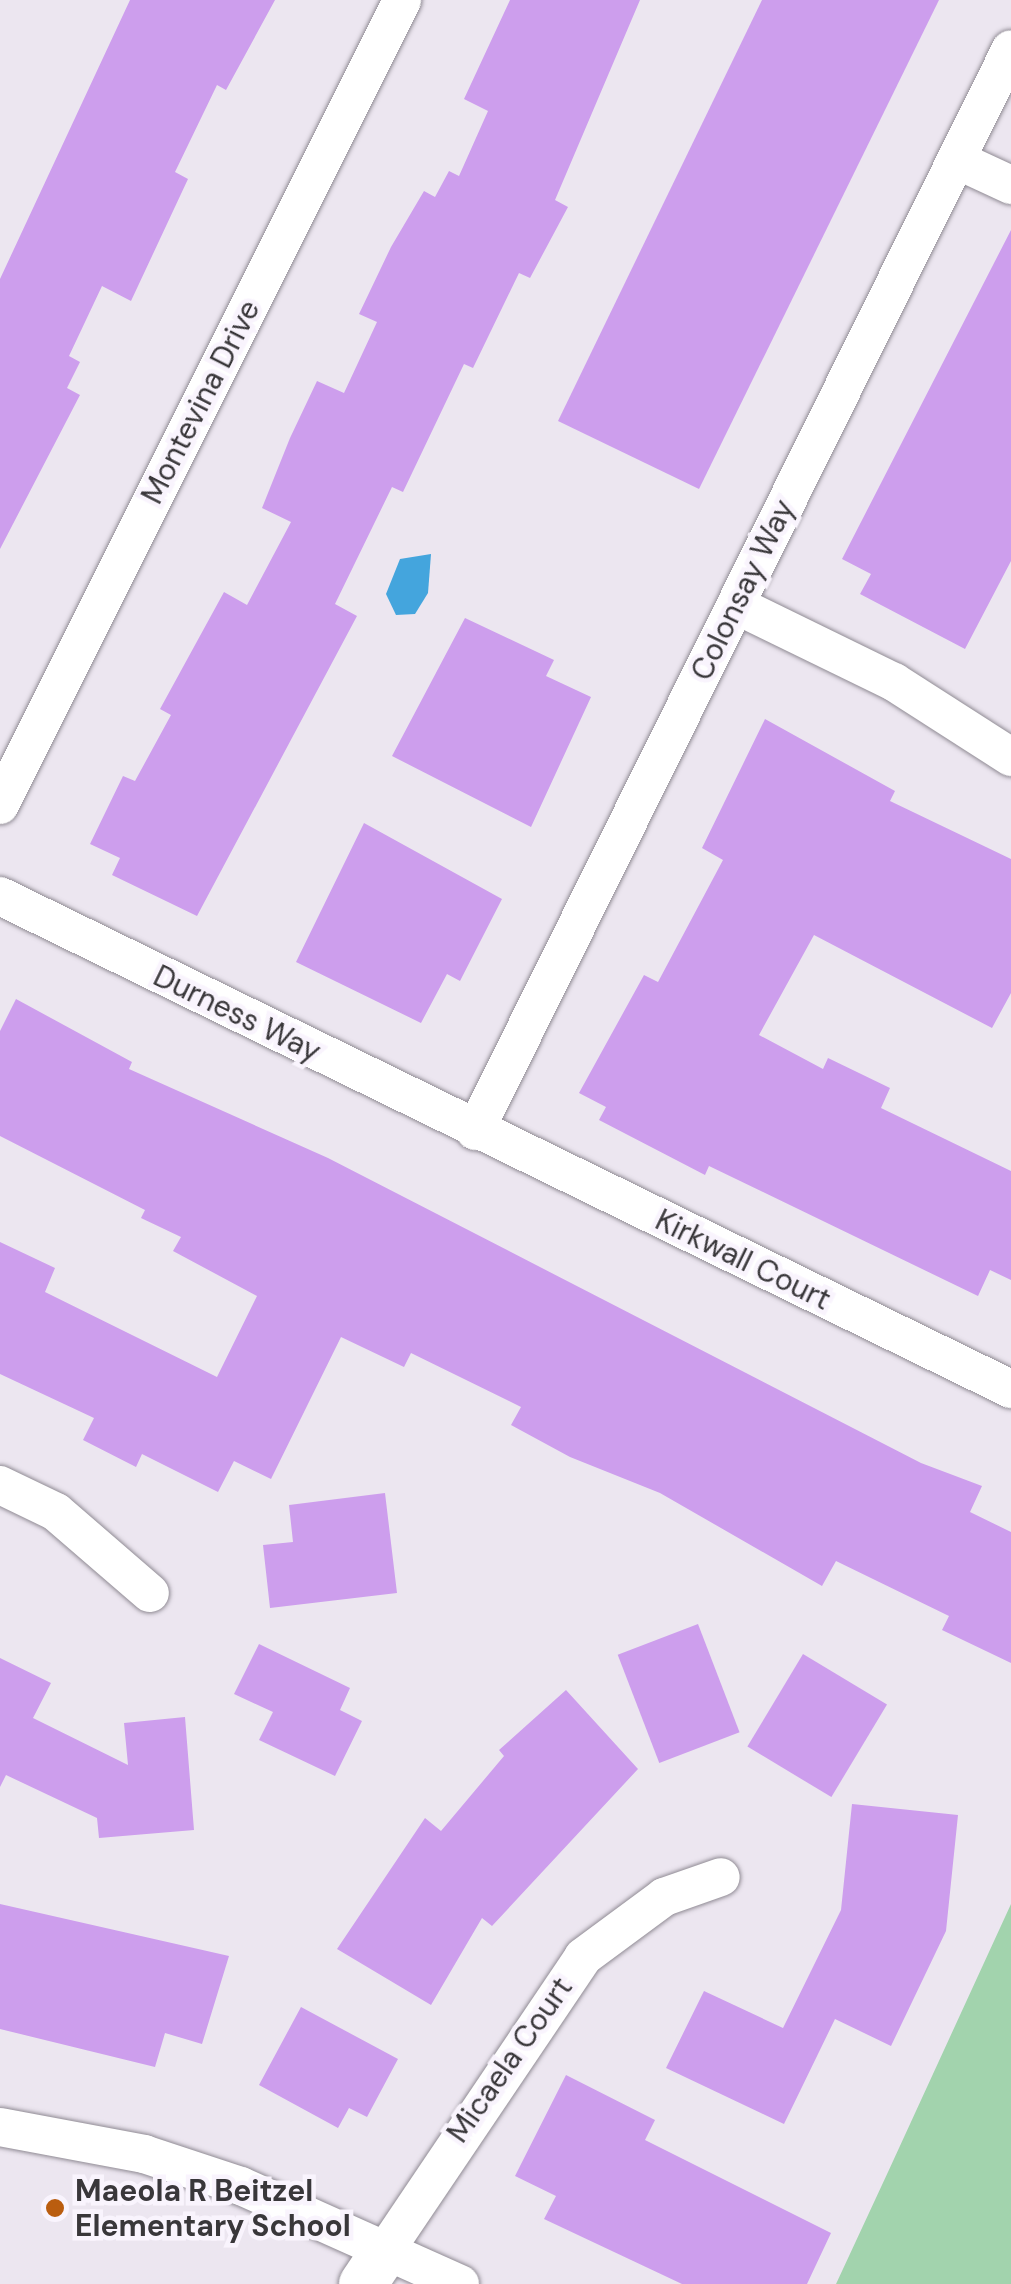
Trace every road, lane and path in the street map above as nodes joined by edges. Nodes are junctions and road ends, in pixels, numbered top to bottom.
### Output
1 (402, 0) edge
2 (1011, 49) edge
3 (957, 160) junction
4 (1011, 185) edge
5 (736, 605) junction
6 (1011, 757) edge
7 (0, 805) edge
8 (0, 896) edge
9 (474, 1131) junction
10 (1011, 1389) edge
11 (0, 1484) edge
12 (150, 1593) dead end
13 (721, 1876) dead end
14 (0, 2128) edge
15 (374, 2268) edge
16 (460, 2284) edge

1 - 7 street, Montevina Drive
2 - 3 street, Colonsay Way
3 - 4 street
3 - 5 street, Colonsay Way
5 - 6 street
5 - 9 street, Colonsay Way
8 - 9 street, Durness Way
9 - 10 street, Kirkwall Court
11 - 12 street
13 - 15 street, Micaela Court
14 - 15 street
15 - 16 street

